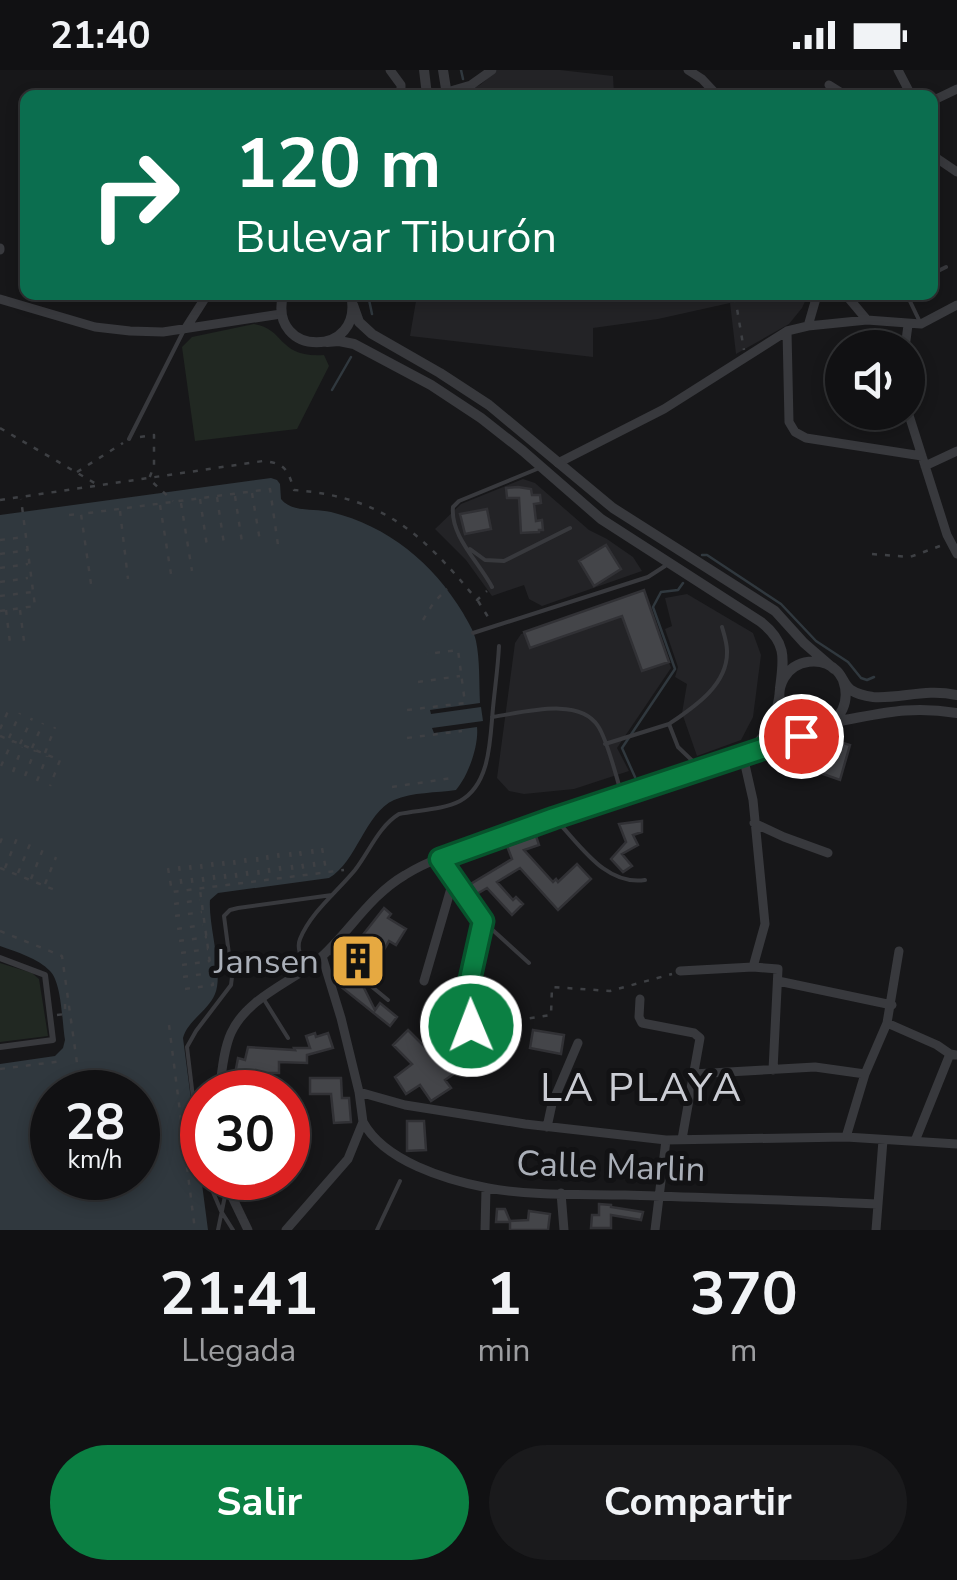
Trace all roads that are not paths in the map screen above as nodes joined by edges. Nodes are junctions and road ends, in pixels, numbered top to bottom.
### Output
1 (492, 70) edge
2 (688, 70) edge
3 (829, 85) dead end
4 (457, 90) edge
5 (712, 90) edge
6 (837, 90) edge
7 (946, 267) dead end
8 (938, 271) edge
9 (0, 299) edge
10 (204, 300) edge
11 (282, 300) edge
12 (352, 300) edge
13 (352, 300) edge
14 (816, 300) edge
15 (850, 300) edge
16 (910, 300) edge
17 (957, 306) edge
18 (281, 314) junction
19 (867, 320) junction
20 (922, 324) junction
21 (908, 325) junction
22 (808, 326) junction
23 (186, 328) junction
24 (908, 330) edge
25 (787, 331) junction
26 (327, 342) junction
27 (914, 430) edge
28 (129, 439) road end
29 (957, 451) edge
30 (924, 461) junction
31 (558, 463) junction
32 (542, 467) junction
33 (570, 528) dead end
34 (466, 546) junction
35 (957, 554) edge
36 (669, 563) junction
37 (492, 587) road end
38 (722, 627) dead end
39 (473, 632) dead end
40 (499, 646) dead end
41 (834, 669) junction
42 (843, 680) junction
43 (779, 692) junction
44 (957, 695) edge
45 (957, 713) edge
46 (492, 717) junction
47 (832, 722) junction
48 (669, 724) junction
49 (821, 728) junction
50 (605, 744) junction
51 (743, 756) junction
52 (701, 769) junction
53 (622, 795) junction
54 (554, 818) junction
55 (754, 823) junction
56 (828, 853) dead end
57 (440, 859) junction
58 (454, 878) junction
59 (645, 880) dead end
60 (332, 895) junction
61 (483, 921) junction
62 (899, 951) dead end
63 (325, 953) junction
64 (0, 958) edge
65 (529, 964) dead end
66 (753, 967) junction
67 (306, 969) junction
68 (680, 971) road end
69 (779, 976) junction
70 (424, 981) dead end
71 (263, 998) junction
72 (640, 999) dead end
73 (388, 1000) dead end
74 (892, 1005) junction
75 (888, 1023) junction
76 (471, 1026) dead end
77 (288, 1038) dead end
78 (578, 1043) dead end
79 (0, 1047) edge
80 (954, 1055) edge
81 (190, 1070) edge
82 (224, 1070) edge
83 (773, 1070) junction
84 (693, 1074) junction
85 (865, 1074) junction
86 (358, 1092) junction
87 (363, 1122) junction
88 (547, 1127) junction
89 (846, 1137) junction
90 (682, 1139) junction
91 (666, 1140) junction
92 (883, 1140) junction
93 (915, 1141) junction
94 (957, 1144) edge
95 (400, 1181) dead end
96 (486, 1188) junction
97 (562, 1193) junction
98 (658, 1196) junction
99 (217, 1200) edge
100 (223, 1200) edge
101 (234, 1200) edge
102 (877, 1204) junction
103 (222, 1211) junction
104 (249, 1228) edge
105 (218, 1230) edge
106 (232, 1230) edge
107 (285, 1230) edge
108 (377, 1230) edge
109 (485, 1230) edge
110 (564, 1230) edge
111 (655, 1230) edge
112 (876, 1230) edge

1 - 4 street
2 - 5 street
3 - 6 street
7 - 8 lane
9 - 23 street
10 - 23 street
11 - 18 street
12 - 26 street
13 - 31 street
14 - 22 street
15 - 19 street
16 - 20 lane
17 - 20 street
18 - 23 street
18 - 26 street
19 - 21 street
19 - 22 street
20 - 21 street
21 - 24 street
22 - 25 street
23 - 28 lane
25 - 30 street
25 - 31 street
26 - 32 street
27 - 30 street
29 - 30 street
30 - 35 street
31 - 41 street
32 - 34 lane
32 - 36 street
33 - 34 lane
34 - 37 lane
36 - 39 lane
36 - 43 street
38 - 48 lane
40 - 46 lane
41 - 42 street
41 - 43 street
42 - 44 street
42 - 47 street
43 - 49 street
43 - 51 street
45 - 47 street
46 - 50 lane
46 - 60 lane
47 - 49 street
48 - 50 lane
48 - 52 lane
49 - 51 street
50 - 53 lane
51 - 52 street
51 - 55 street
52 - 53 street
53 - 54 street
54 - 57 street
54 - 59 lane
55 - 56 street
55 - 66 street
57 - 58 street
57 - 63 street
58 - 61 street
58 - 70 street
60 - 67 lane
60 - 81 lane
61 - 65 lane
61 - 76 street
62 - 74 street
63 - 67 street
63 - 73 lane
63 - 86 street
64 - 79 street
66 - 68 street
66 - 69 street
67 - 71 street
69 - 74 street
69 - 83 street
71 - 77 lane
71 - 82 street
72 - 84 street
74 - 75 street
75 - 80 street
75 - 85 street
78 - 88 street
80 - 93 street
83 - 84 street
83 - 85 street
84 - 90 street
85 - 89 street
86 - 87 street
86 - 88 street
87 - 96 street, Calle Marlin
87 - 107 street
88 - 91 street
89 - 90 street
89 - 92 street
90 - 91 street
91 - 98 street
92 - 93 street
92 - 102 street
93 - 94 street
95 - 108 lane
96 - 97 street, Calle Marlin
96 - 109 street
97 - 98 street, Calle Marlin
97 - 110 street
98 - 102 street, Calle Marlin
98 - 111 street
99 - 103 lane
100 - 103 lane
101 - 104 street
102 - 112 street
103 - 105 lane
103 - 106 lane

